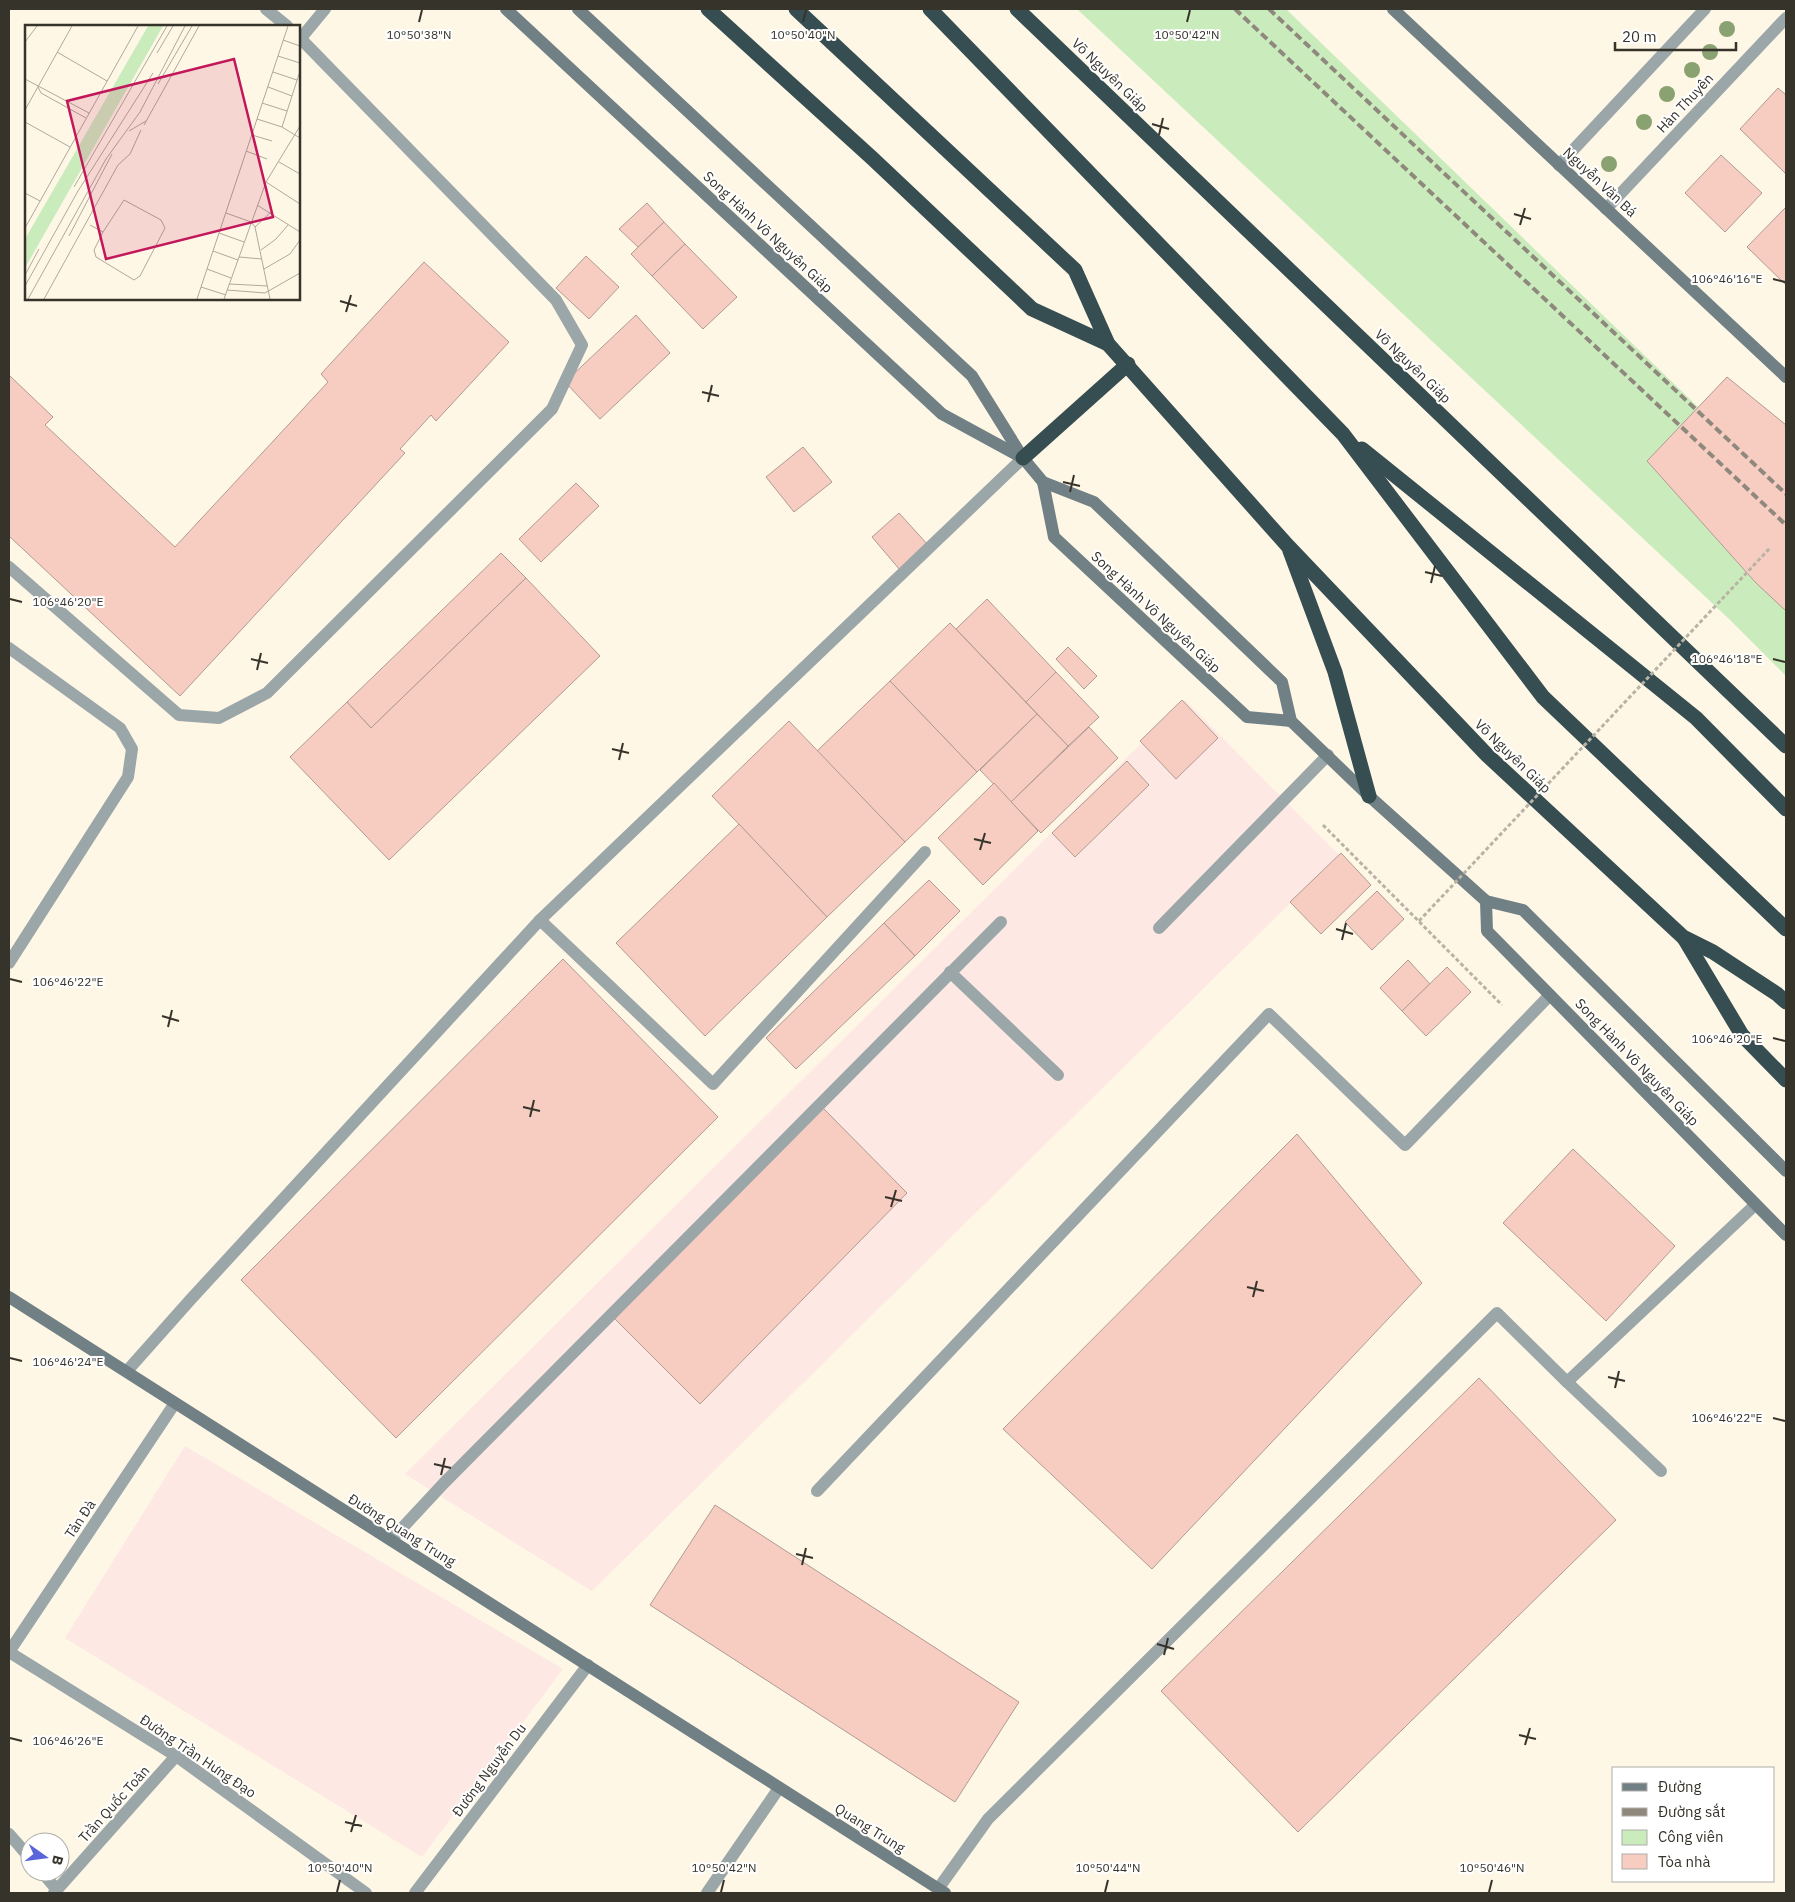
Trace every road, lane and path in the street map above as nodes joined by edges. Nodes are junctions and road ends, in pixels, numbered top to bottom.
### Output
1 (266, 9) edge
2 (325, 9) edge
3 (506, 9) edge
4 (578, 9) edge
5 (708, 9) edge
6 (796, 9) edge
7 (930, 9) edge
8 (1017, 9) edge
9 (1393, 9) edge
10 (1705, 9) edge
11 (1786, 18) edge
12 (286, 25) edge
13 (300, 38) edge
14 (1559, 165) junction
15 (1606, 209) junction
16 (1108, 344) junction
17 (1128, 364) junction
18 (1786, 377) edge
19 (1343, 434) junction
20 (1023, 458) junction
21 (1042, 482) junction
22 (1288, 545) junction
23 (1770, 548) dead end
24 (9, 566) edge
25 (9, 648) edge
26 (1291, 720) junction
27 (1786, 746) edge
28 (1328, 755) junction
29 (1369, 796) junction
30 (1786, 809) edge
31 (1323, 825) dead end
32 (925, 852) dead end
33 (1486, 901) junction
34 (540, 920) junction
35 (1419, 921) junction
36 (1001, 922) dead end
37 (1159, 928) dead end
38 (1786, 929) edge
39 (1683, 937) junction
40 (9, 963) edge
41 (950, 972) junction
42 (1550, 995) junction
43 (1786, 1002) edge
44 (1506, 1009) dead end
45 (1058, 1075) dead end
46 (1786, 1080) edge
47 (1786, 1171) edge
48 (1756, 1205) junction
49 (1786, 1235) edge
50 (9, 1297) edge
51 (126, 1371) junction
52 (1567, 1382) junction
53 (175, 1403) junction
54 (1661, 1471) dead end
55 (816, 1491) dead end
56 (391, 1540) junction
57 (9, 1652) edge
58 (588, 1665) junction
59 (176, 1756) junction
60 (779, 1788) junction
61 (9, 1834) edge
62 (20, 1847) edge
63 (56, 1892) edge
64 (939, 1892) edge
65 (366, 1893) edge
66 (414, 1893) edge
67 (707, 1893) edge

1 - 12 street
2 - 13 street
3 - 20 main road, Song Hành Võ Nguyên Giáp
4 - 20 main road, Song Hành Võ Nguyên Giáp
5 - 16 highway, Võ Nguyên Giáp
6 - 16 highway, Võ Nguyên Giáp
7 - 19 highway
8 - 27 highway, Võ Nguyên Giáp
9 - 14 main road, Nguyễn Văn Bá
10 - 14 street
11 - 15 street, Hàn Thuyên
13 - 24 street
14 - 15 main road, Nguyễn Văn Bá
15 - 18 main road, Nguyễn Văn Bá
16 - 17 highway, Võ Nguyên Giáp
17 - 20 highway
17 - 22 highway, Võ Nguyên Giáp
19 - 30 highway
19 - 38 highway
20 - 21 main road, Song Hành Võ Nguyên Giáp
20 - 34 street
21 - 26 main road
21 - 26 main road, Song Hành Võ Nguyên Giáp
22 - 29 highway
22 - 39 highway, Võ Nguyên Giáp
23 - 35 path, bridge
25 - 40 street
26 - 28 main road, Song Hành Võ Nguyên Giáp
28 - 29 main road, Song Hành Võ Nguyên Giáp
28 - 37 street
29 - 33 main road, Song Hành Võ Nguyên Giáp
31 - 35 path
32 - 34 street
33 - 42 main road, Song Hành Võ Nguyên Giáp
33 - 47 main road, Song Hành Võ Nguyên Giáp
34 - 51 street
35 - 44 path
36 - 41 street
39 - 43 highway, Võ Nguyên Giáp
39 - 46 highway, Võ Nguyên Giáp
41 - 45 street
41 - 56 street
42 - 48 main road, Song Hành Võ Nguyên Giáp
42 - 55 street
48 - 49 main road, Song Hành Võ Nguyên Giáp
48 - 52 street
50 - 51 main road, Đường Quang Trung
51 - 53 main road, Đường Quang Trung
52 - 54 street
52 - 64 street
53 - 56 main road, Đường Quang Trung
53 - 57 street, Tản Đà
56 - 58 main road, Đường Quang Trung
57 - 59 street, Đường Trần Hưng Đạo
58 - 60 main road, Đường Quang Trung
58 - 66 street, Đường Nguyễn Du
59 - 63 street, Trần Quốc Toản
59 - 65 street, Đường Trần Hưng Đạo
60 - 64 main road, Quang Trung
60 - 67 street
61 - 62 street

